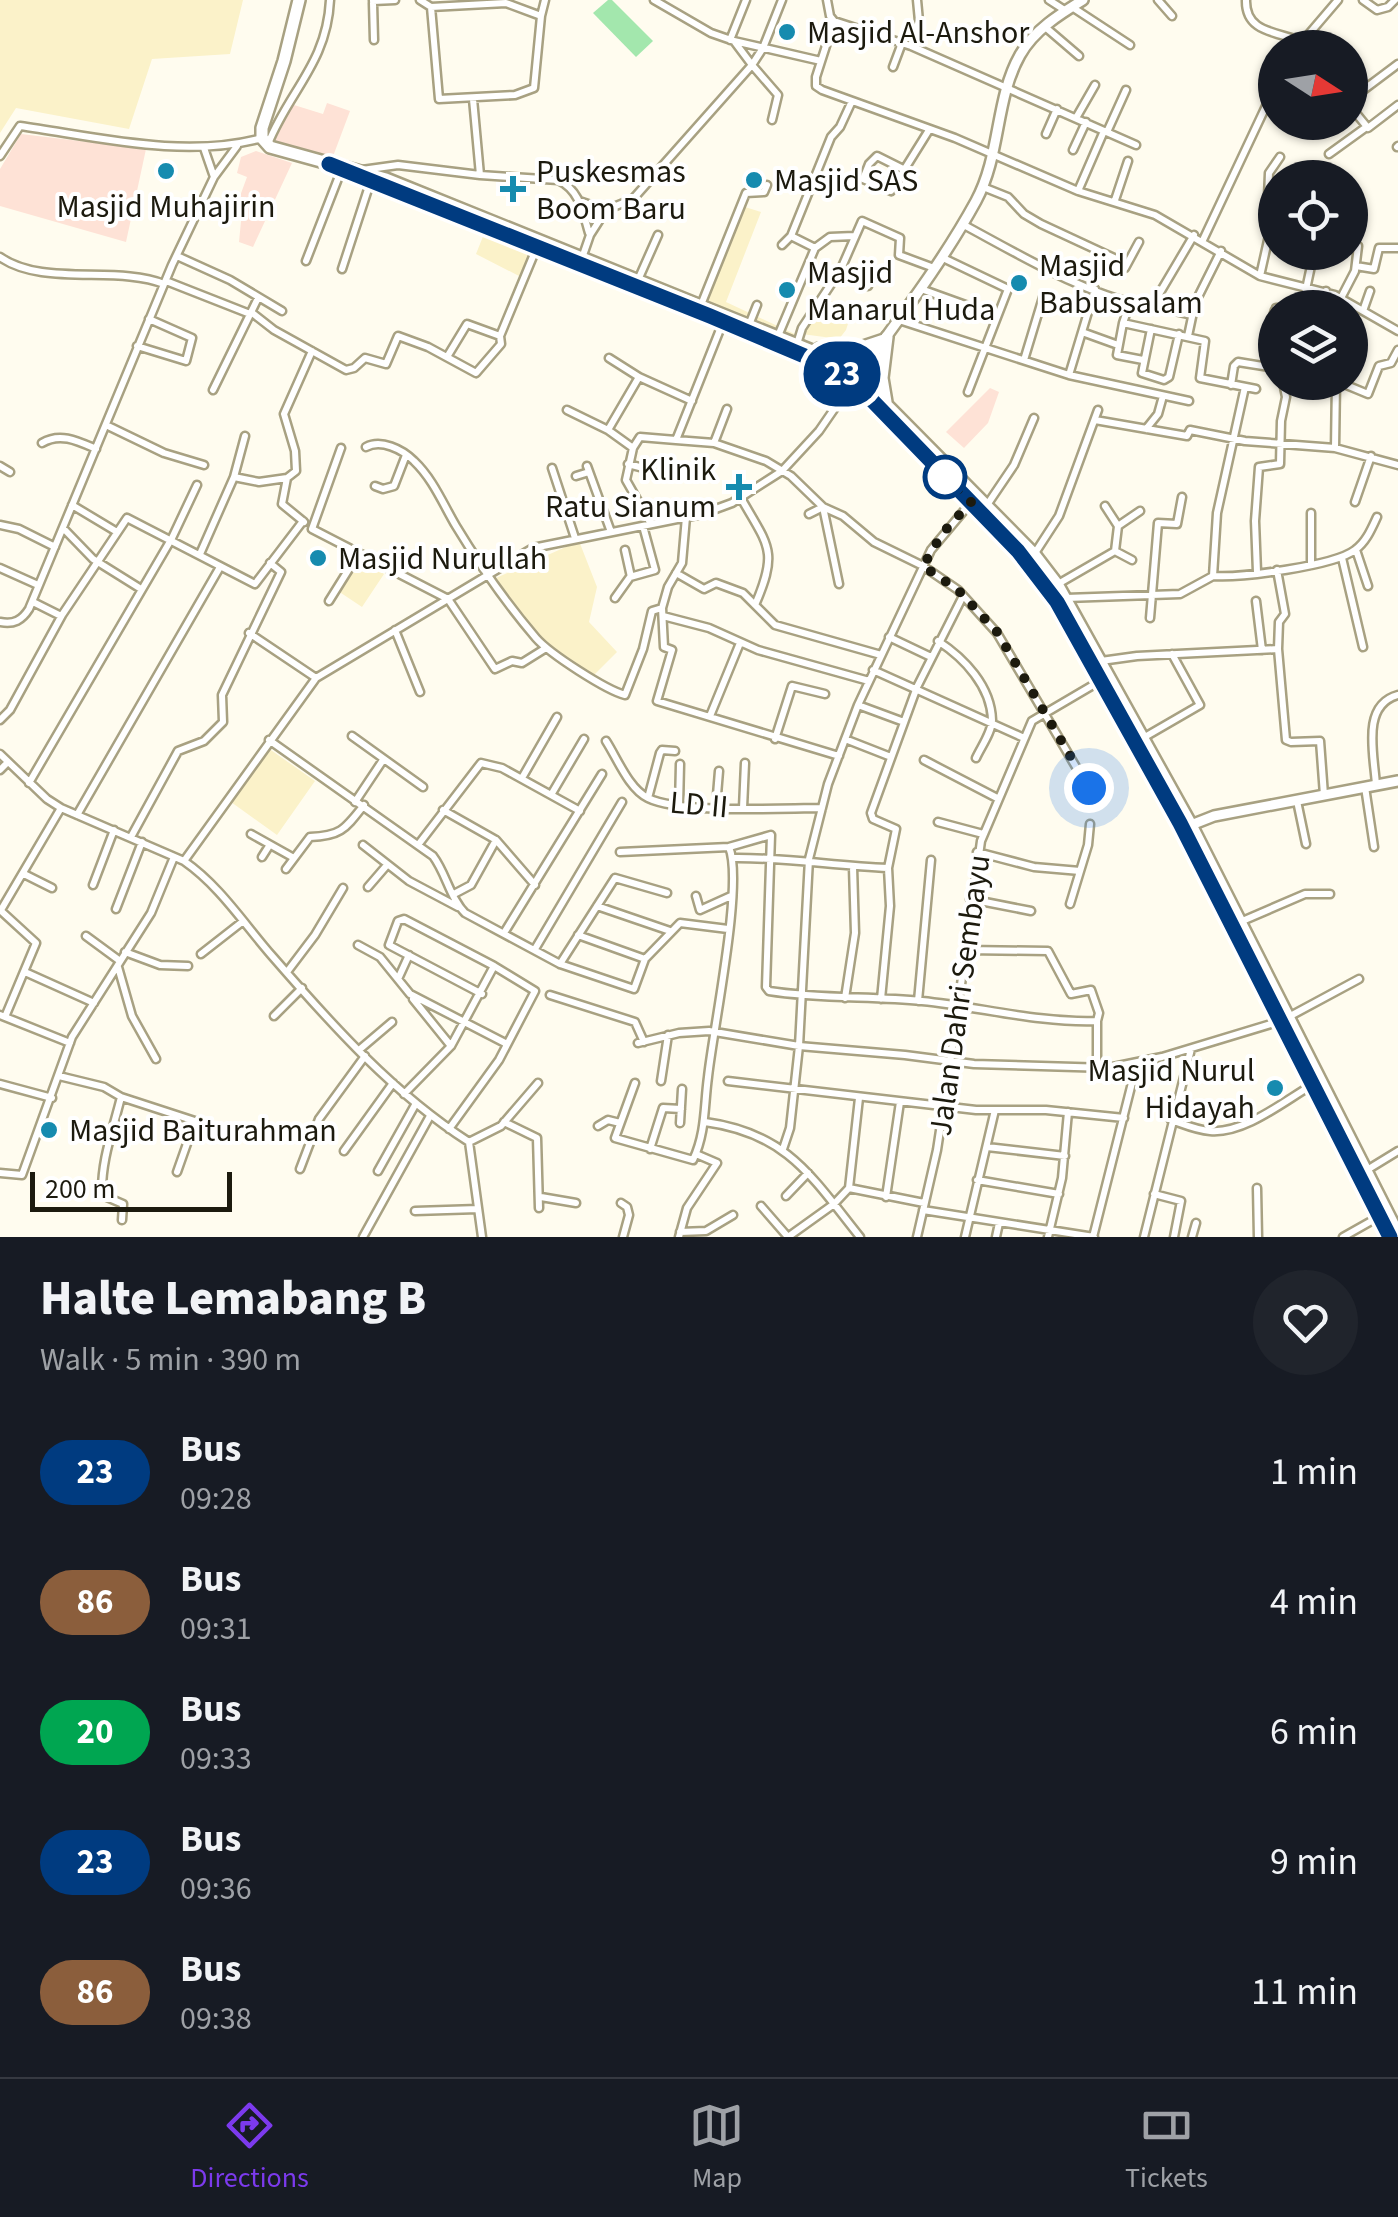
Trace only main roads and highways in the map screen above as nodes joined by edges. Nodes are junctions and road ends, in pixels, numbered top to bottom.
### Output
1 (299, 0) edge
2 (329, 164) junction
3 (538, 244) junction
4 (581, 260) junction
5 (801, 347) junction
6 (833, 368) junction
7 (855, 379) junction
8 (870, 399) junction
9 (886, 404) junction
10 (978, 501) junction
11 (1105, 678) junction
12 (1187, 827) junction
13 (1285, 1019) junction
14 (1383, 1214) junction
15 (1398, 1234) edge
16 (1390, 1237) edge

1 - 2 highway
2 - 3 highway
2 - 3 highway
3 - 4 highway
4 - 5 highway
4 - 6 highway
5 - 7 highway
5 - 9 highway
6 - 7 highway
6 - 8 highway
7 - 8 highway
7 - 9 highway
8 - 10 highway
9 - 10 highway
10 - 11 highway
10 - 11 highway
11 - 12 highway
11 - 12 highway
12 - 13 highway
12 - 13 highway
13 - 14 highway
13 - 14 highway
14 - 15 highway
14 - 16 highway

